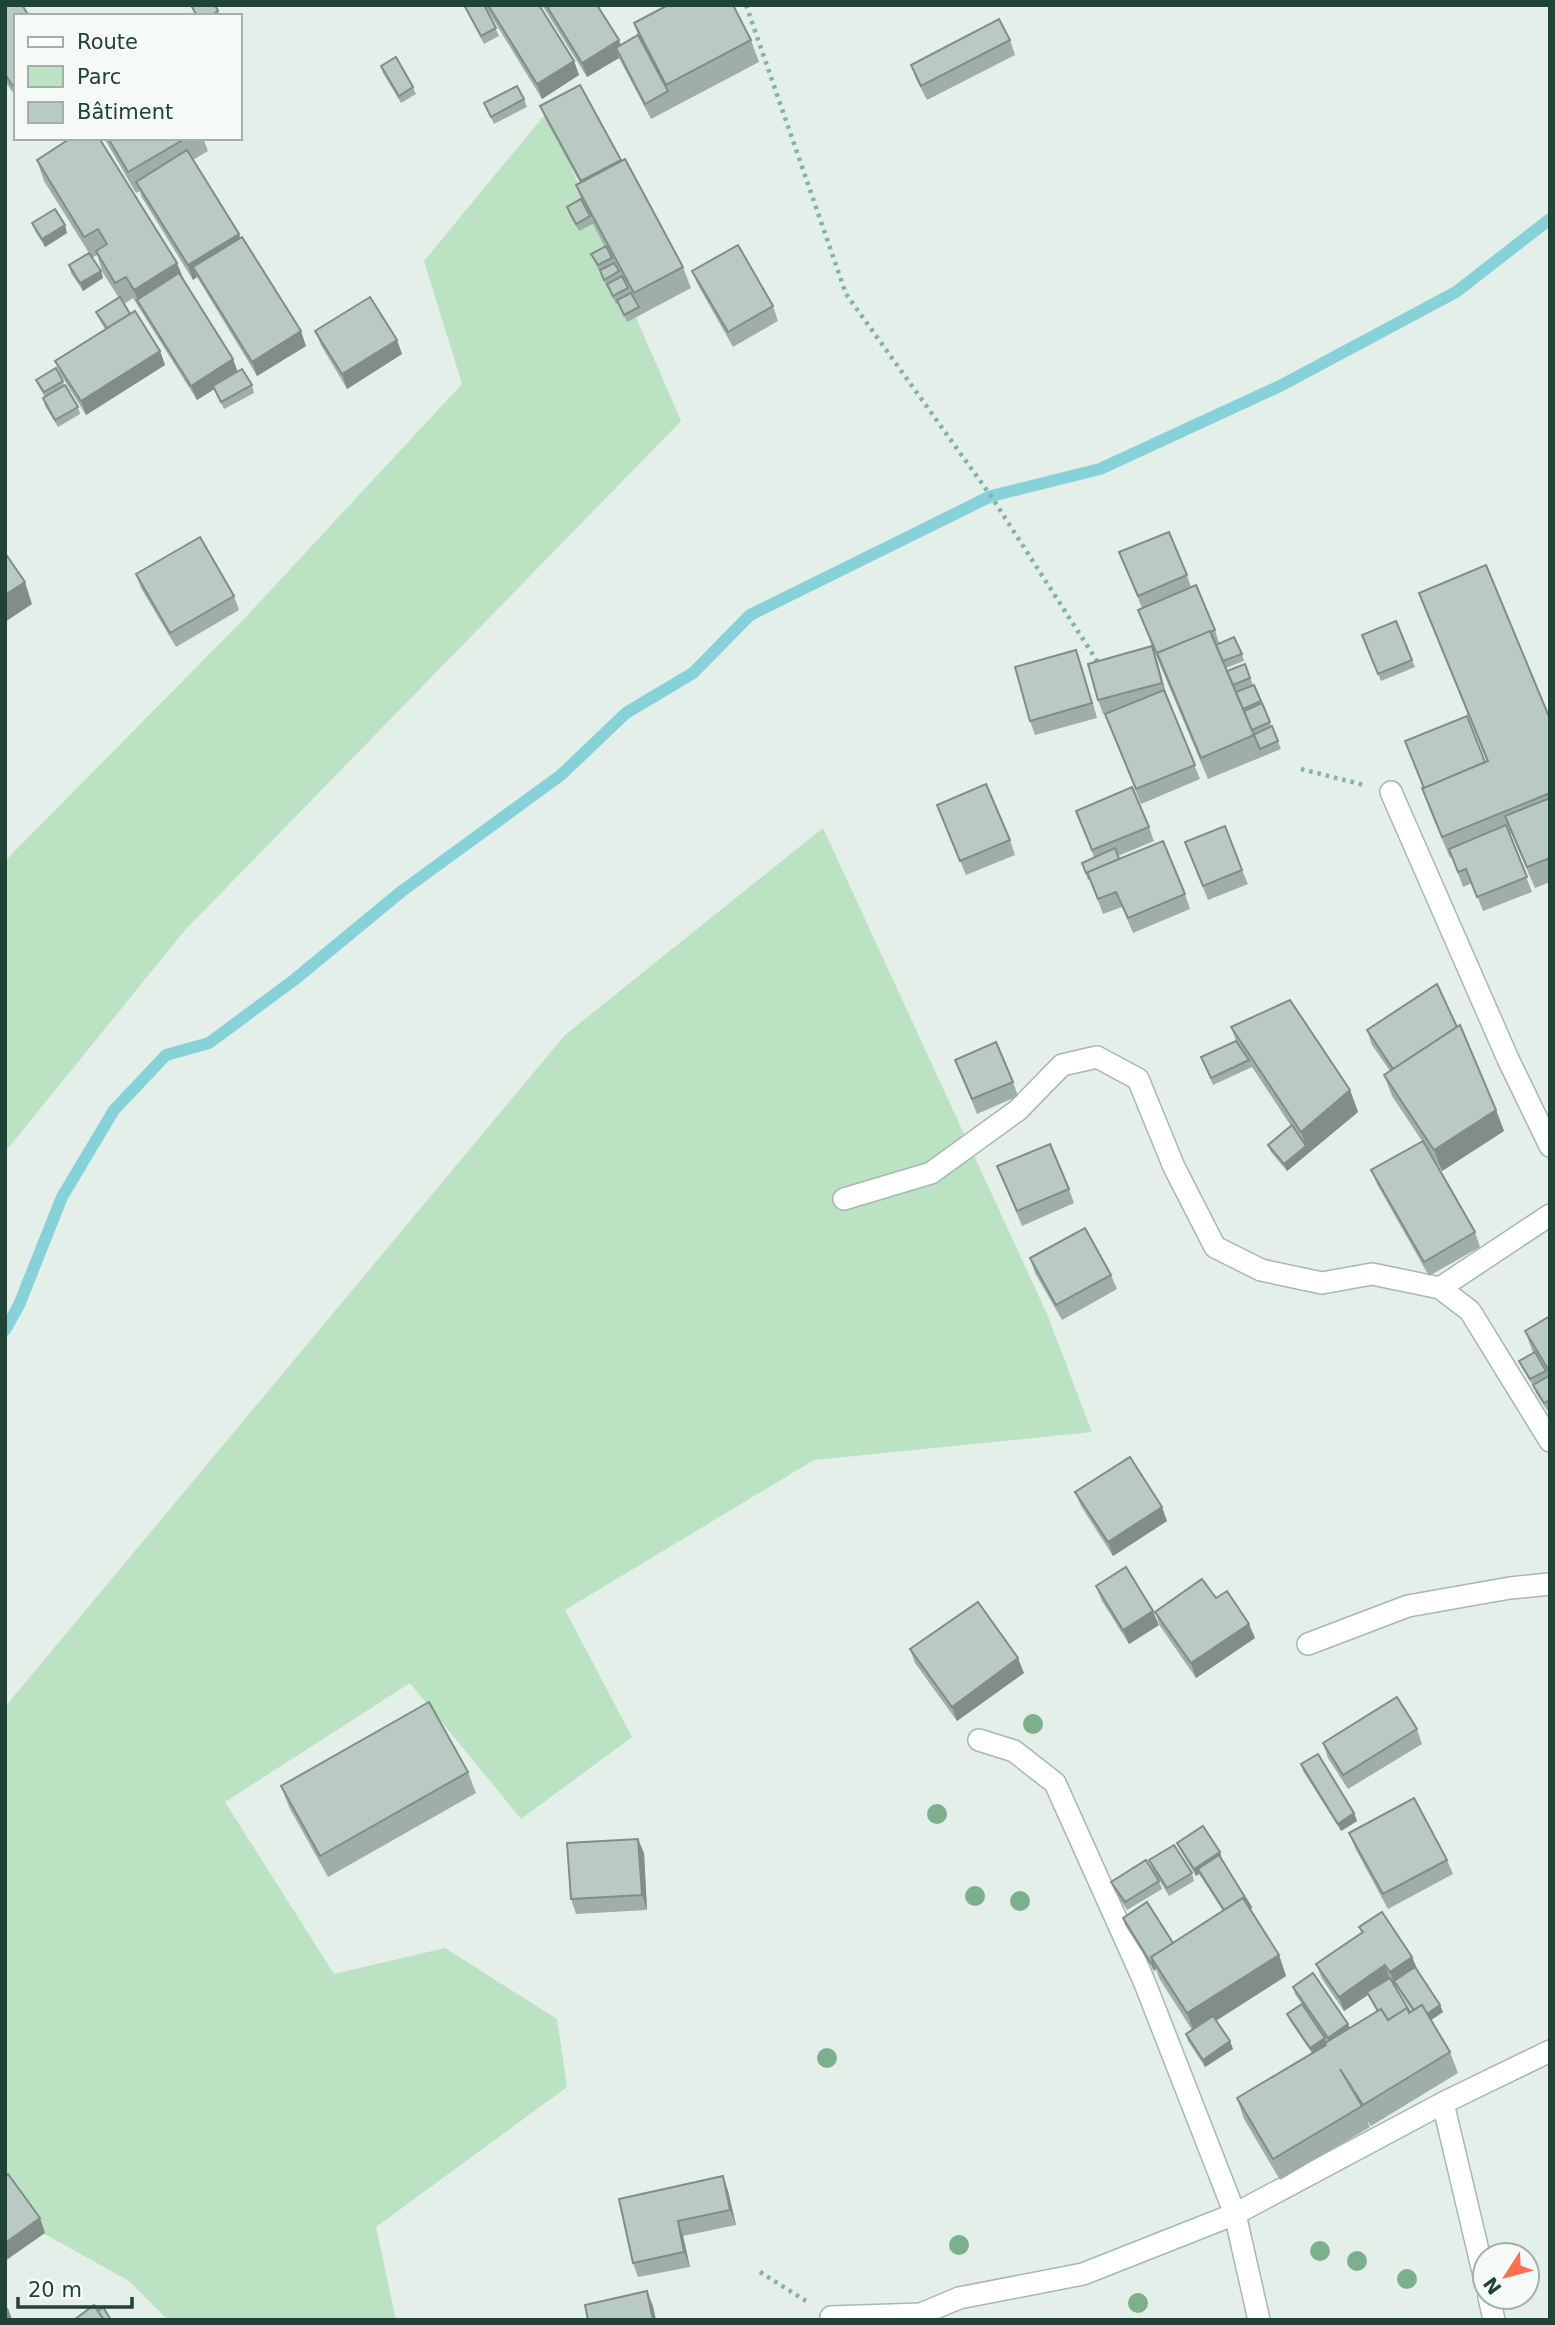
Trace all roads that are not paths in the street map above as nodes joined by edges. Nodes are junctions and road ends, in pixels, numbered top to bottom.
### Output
1 (1391, 792) road end
2 (1550, 1146) edge
3 (844, 1199) dead end
4 (1550, 1215) edge
5 (1440, 1288) junction
6 (1550, 1441) edge
7 (1550, 1584) edge
8 (1308, 1644) dead end
9 (979, 1740) dead end
10 (1550, 2052) edge
11 (1443, 2103) junction
12 (1235, 2214) junction
13 (1476, 2241) edge
14 (831, 2318) edge
15 (1259, 2320) edge

1 - 2 street
3 - 5 street
4 - 5 street
5 - 6 street
7 - 8 street
9 - 12 street
10 - 11 street
11 - 12 street
11 - 13 street
12 - 14 street
12 - 15 street

